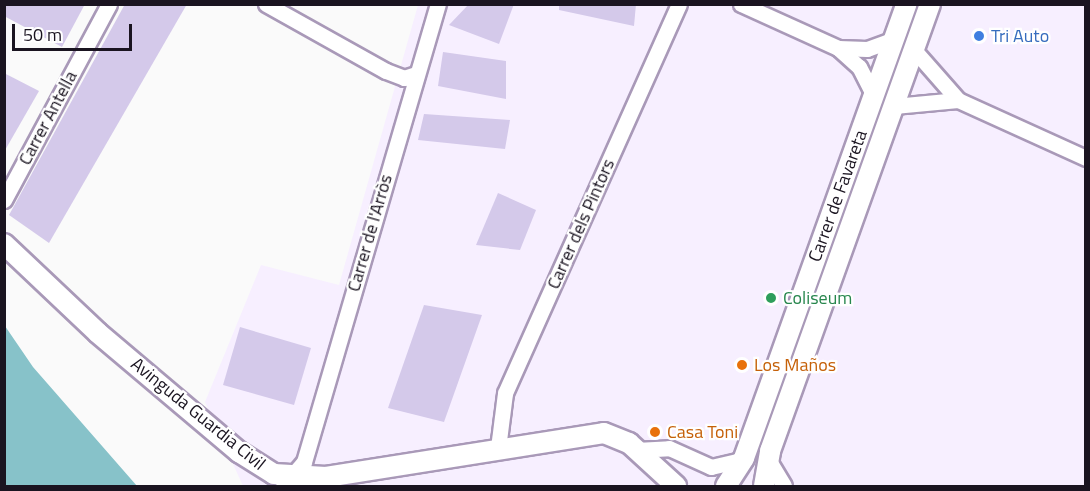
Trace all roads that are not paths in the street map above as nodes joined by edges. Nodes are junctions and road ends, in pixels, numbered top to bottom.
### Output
1 (109, 4) edge
2 (266, 4) edge
3 (438, 4) edge
4 (679, 4) edge
5 (741, 4) edge
6 (907, 4) edge
7 (930, 4) edge
8 (895, 39) junction
9 (838, 48) junction
10 (914, 50) junction
11 (416, 74) junction
12 (874, 96) junction
13 (958, 100) junction
14 (894, 106) junction
15 (1086, 158) edge
16 (4, 200) edge
17 (4, 244) edge
18 (498, 448) junction
19 (636, 450) junction
20 (744, 458) junction
21 (768, 459) junction
22 (285, 482) edge
23 (669, 484) edge
24 (726, 486) edge
25 (764, 486) edge
26 (784, 486) edge

1 - 16 street, Carrer Antella
2 - 11 street
3 - 11 street, Carrer de l'Arròs
4 - 18 street, Carrer dels Pintors
5 - 9 street
6 - 8 street, Carrer de Favareta
7 - 10 street, Carrer de Favareta
8 - 9 street
8 - 12 street, Carrer de Favareta
9 - 12 street
10 - 13 street
10 - 14 street, Carrer de Favareta
11 - 22 street, Carrer de l'Arròs
12 - 20 street, Carrer de Favareta
13 - 14 street
13 - 15 street
14 - 21 street, Carrer de Favareta
17 - 22 street, Avinguda Guardia Civil
18 - 19 street, Avinguda Guardia Civil
18 - 22 street, Avinguda Guardia Civil
19 - 20 street
19 - 23 street, Avinguda Guardia Civil
20 - 24 street, Carrer de Favareta
21 - 25 street, Carrer de Favareta
21 - 26 street

